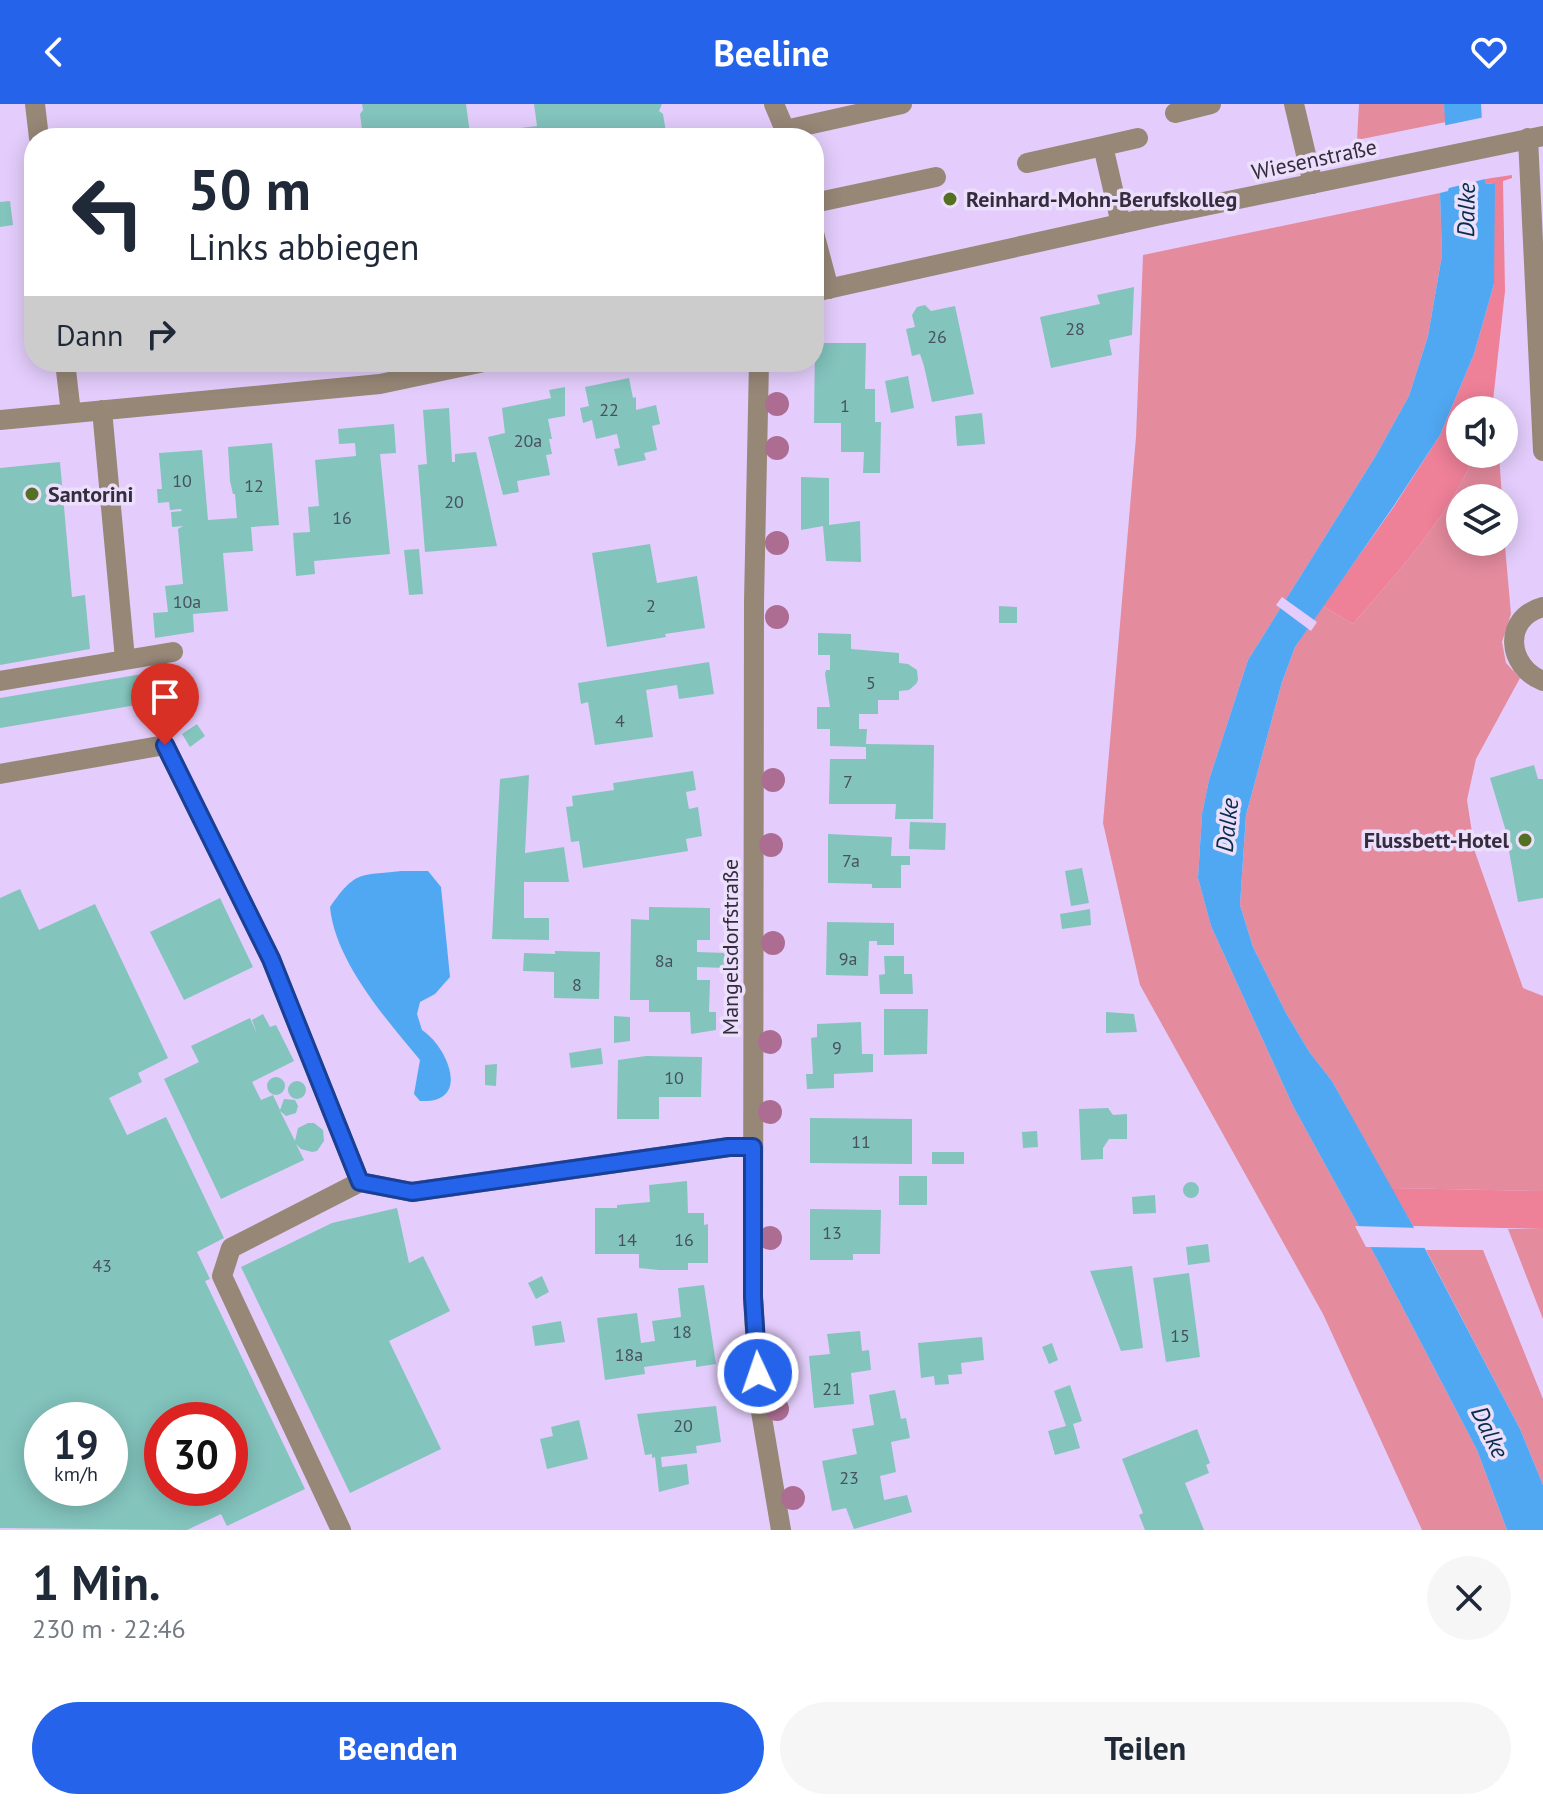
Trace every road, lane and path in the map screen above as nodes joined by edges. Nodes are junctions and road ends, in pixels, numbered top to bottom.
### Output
1 (35, 104) edge
2 (774, 104) edge
3 (902, 104) edge
4 (1211, 104) edge
5 (1294, 104) edge
6 (1175, 113) dead end
7 (38, 128) edge
8 (784, 128) edge
9 (809, 128) edge
10 (1535, 137) edge
11 (1138, 138) dead end
12 (1103, 146) junction
13 (1027, 163) dead end
14 (936, 177) dead end
15 (1313, 184) junction
16 (824, 201) edge
17 (1121, 224) junction
18 (824, 290) edge
19 (66, 372) edge
20 (437, 372) edge
21 (759, 372) edge
22 (102, 410) junction
23 (71, 413) junction
24 (0, 420) edge
25 (1543, 451) edge
26 (1543, 607) edge
27 (173, 652) dead end
28 (125, 659) junction
29 (0, 681) edge
30 (1543, 681) edge
31 (0, 774) edge
32 (753, 1147) junction
33 (360, 1182) junction
34 (341, 1530) edge
35 (781, 1530) edge

1 - 7 street
2 - 8 street
3 - 9 street
4 - 6 street
5 - 15 street
10 - 15 street, Wiesenstraße
10 - 25 street
11 - 12 street
12 - 13 street
12 - 17 street
14 - 16 street
15 - 17 street, Wiesenstraße
17 - 18 street, Wiesenstraße
19 - 23 street
20 - 22 street
21 - 32 street, Mangelsdorfstraße
22 - 23 street
22 - 28 street
23 - 24 street
26 - 30 street
27 - 28 street
28 - 29 street
31 - 33 street
32 - 33 street
32 - 35 street, Mangelsdorfstraße
33 - 34 street

